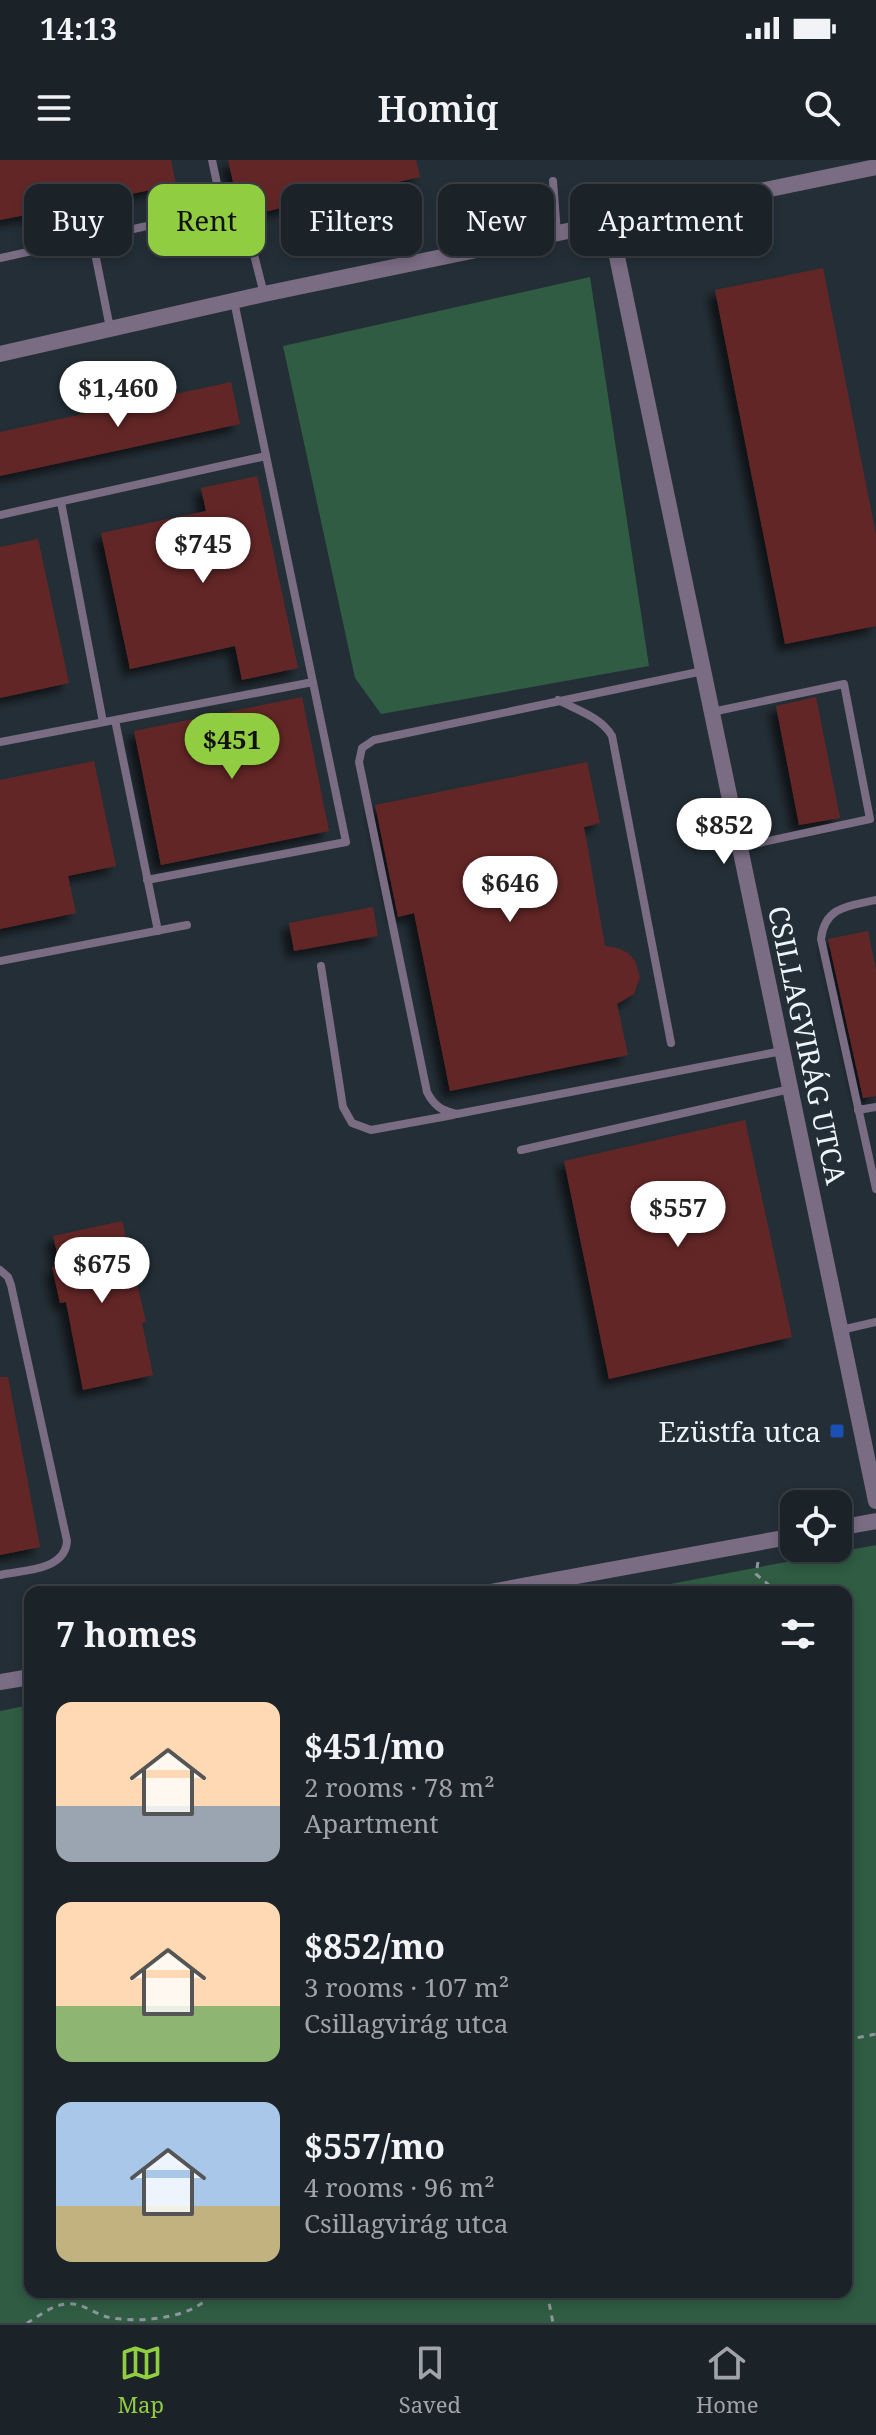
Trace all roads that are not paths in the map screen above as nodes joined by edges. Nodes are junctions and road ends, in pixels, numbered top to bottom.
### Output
1 (212, 160) edge
2 (876, 167) edge
3 (553, 181) dead end
4 (772, 189) edge
5 (570, 231) edge
6 (557, 233) junction
7 (24, 253) edge
8 (96, 256) edge
9 (617, 256) edge
10 (0, 258) edge
11 (264, 294) junction
12 (234, 301) junction
13 (110, 328) junction
14 (0, 354) edge
15 (266, 456) junction
16 (61, 502) junction
17 (0, 515) edge
18 (703, 671) junction
19 (313, 682) junction
20 (558, 700) junction
21 (712, 712) junction
22 (115, 720) junction
23 (103, 722) junction
24 (0, 742) edge
25 (740, 847) junction
26 (147, 880) junction
27 (876, 900) edge
28 (187, 925) dead end
29 (158, 931) junction
30 (0, 961) edge
31 (321, 966) dead end
32 (671, 1043) dead end
33 (782, 1051) junction
34 (790, 1089) junction
35 (876, 1107) edge
36 (858, 1110) junction
37 (457, 1114) junction
38 (521, 1150) dead end
39 (876, 1189) edge
40 (0, 1270) edge
41 (876, 1322) edge
42 (840, 1330) junction
43 (876, 1501) edge
44 (876, 1521) edge
45 (852, 1525) edge
46 (780, 1538) edge
47 (0, 1575) edge
48 (522, 1586) edge
49 (24, 1678) edge
50 (0, 1682) edge

1 - 11 lane
2 - 4 street
3 - 6 lane
5 - 6 street
6 - 11 street
7 - 10 lane
8 - 13 lane
9 - 18 street, CSILLAGVIRÁG UTCA
11 - 12 street
12 - 13 street
12 - 15 lane
13 - 14 street
15 - 16 lane
15 - 19 lane
16 - 17 lane
16 - 23 lane
18 - 20 lane
18 - 21 street, CSILLAGVIRÁG UTCA
19 - 22 lane
19 - 26 lane
20 - 32 lane
20 - 37 lane
21 - 25 street, CSILLAGVIRÁG UTCA
21 - 25 lane
22 - 23 lane
22 - 26 lane
23 - 24 lane
25 - 33 street, CSILLAGVIRÁG UTCA
26 - 29 lane
27 - 36 lane
28 - 29 lane
29 - 30 lane
31 - 37 lane
33 - 34 street, CSILLAGVIRÁG UTCA
33 - 37 lane
34 - 38 lane
34 - 42 street, CSILLAGVIRÁG UTCA
35 - 36 lane
36 - 39 lane
40 - 47 lane
41 - 42 lane
42 - 43 street, CSILLAGVIRÁG UTCA
44 - 45 street
46 - 48 street
49 - 50 street

